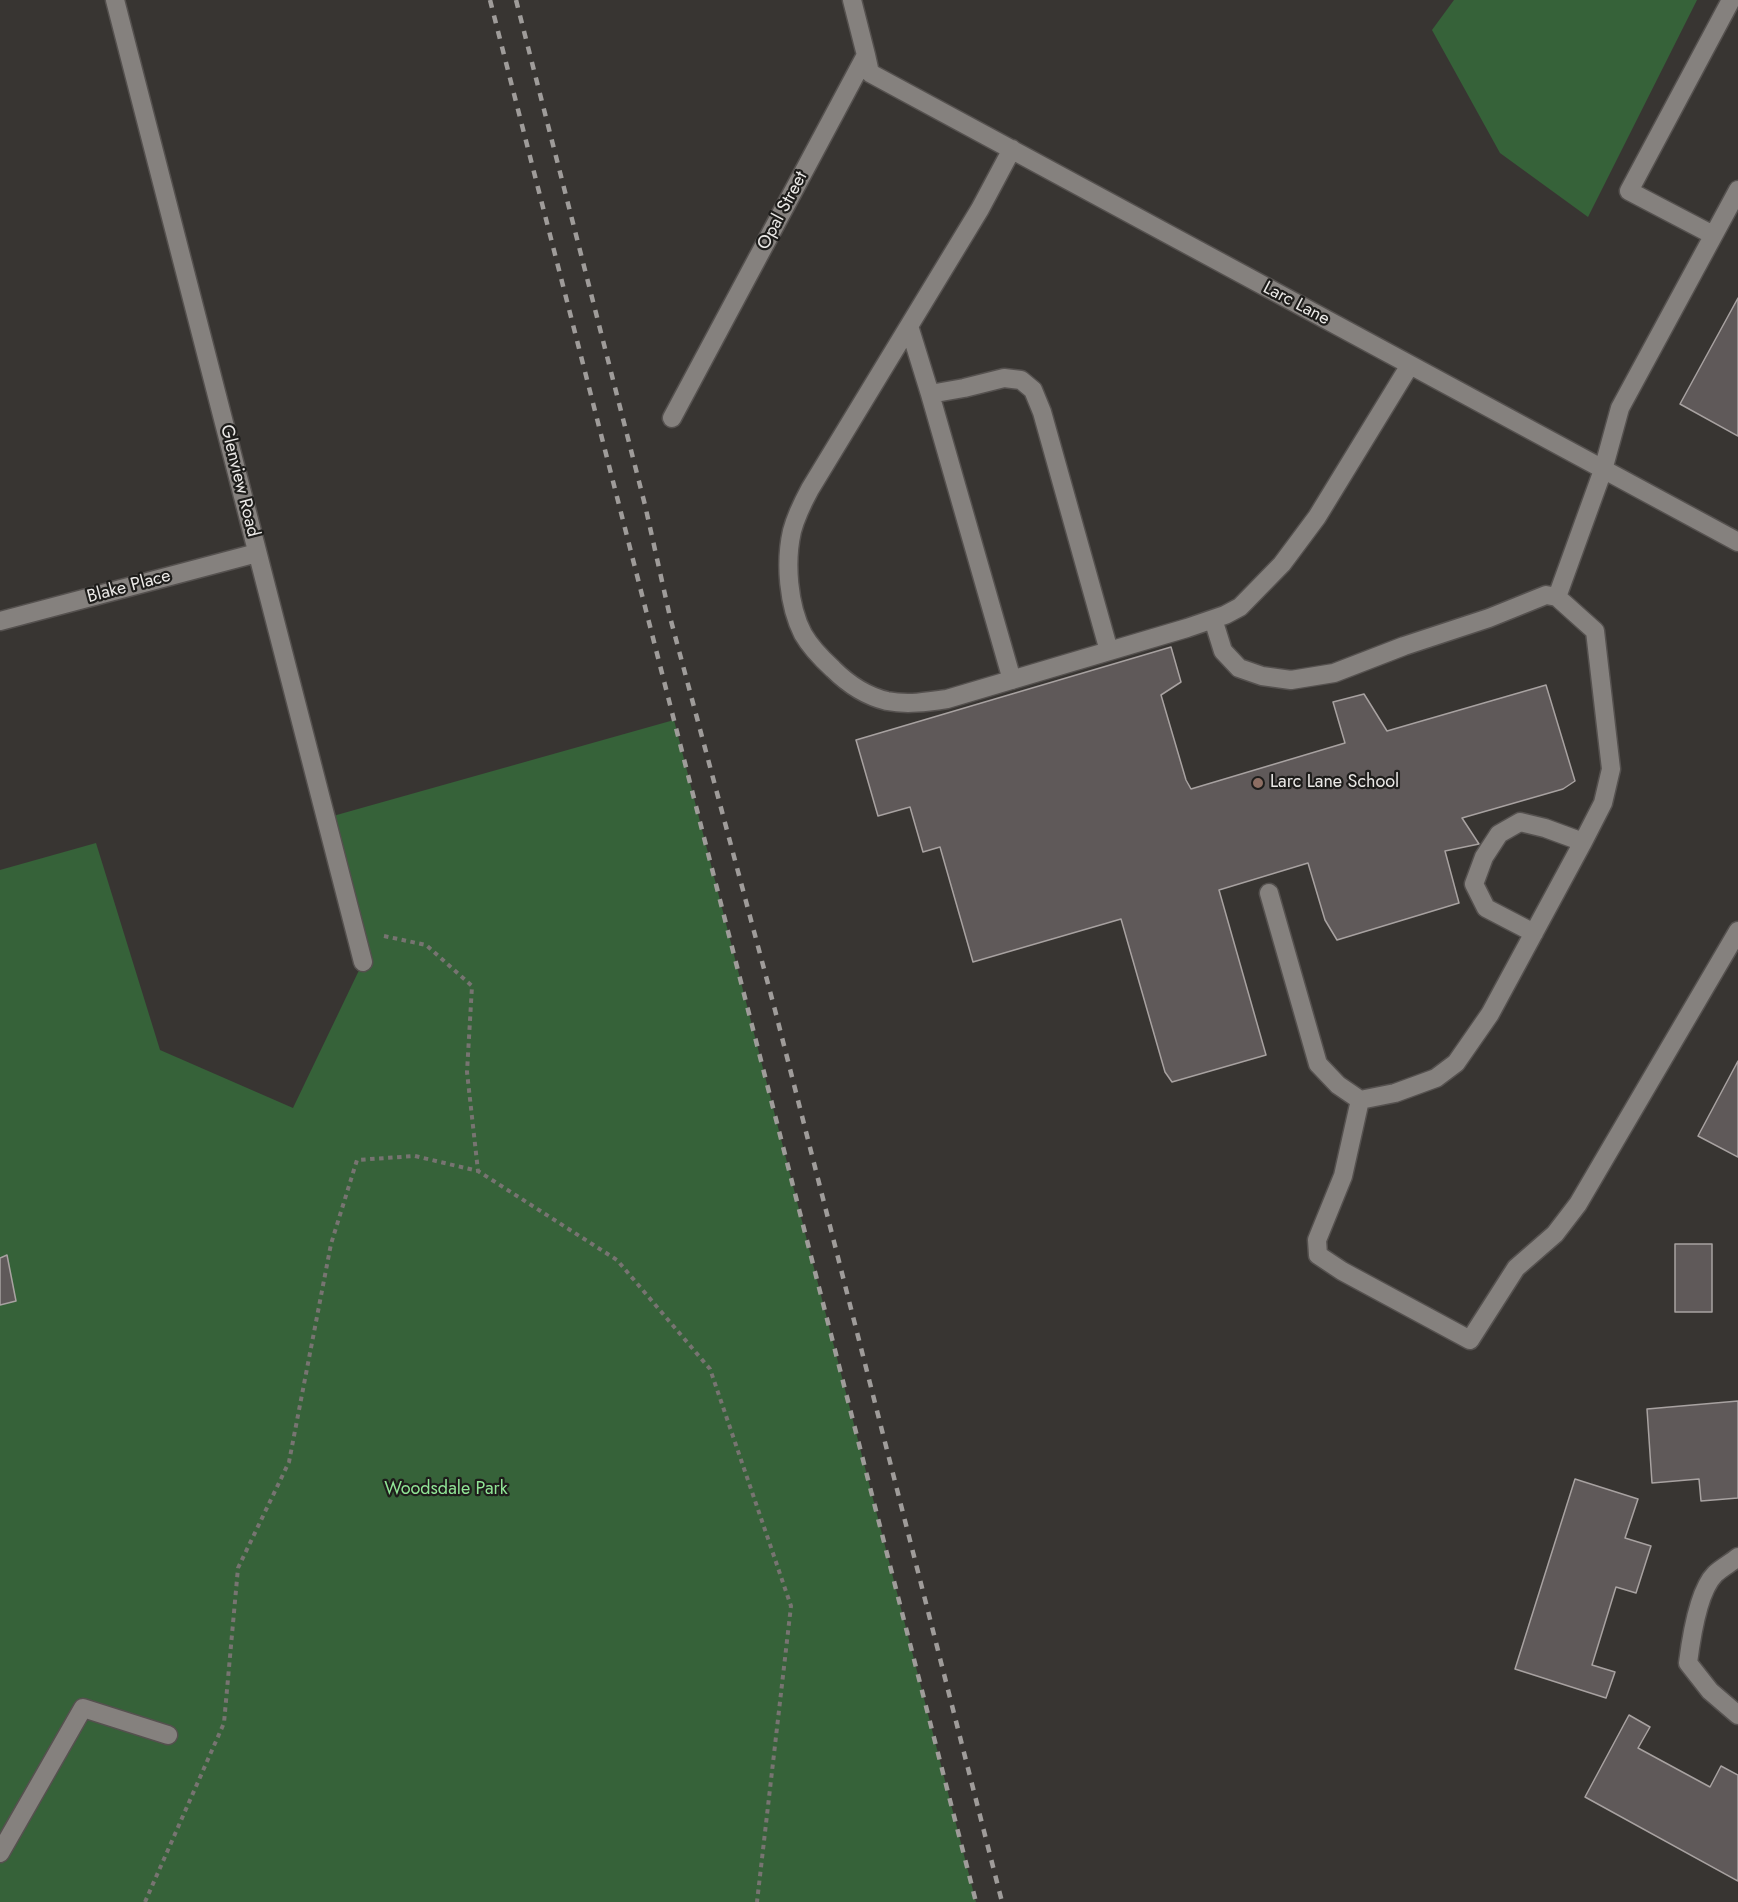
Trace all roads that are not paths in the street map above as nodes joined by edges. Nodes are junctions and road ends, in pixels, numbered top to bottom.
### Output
1 (115, 0) edge
2 (852, 0) edge
3 (1731, 0) edge
4 (866, 55) junction
5 (1012, 149) junction
6 (1738, 189) edge
7 (1713, 235) junction
8 (909, 326) junction
9 (1410, 365) junction
10 (930, 394) junction
11 (672, 418) dead end
12 (1604, 470) junction
13 (1738, 542) edge
14 (257, 553) junction
15 (1557, 597) junction
16 (1213, 619) junction
17 (0, 621) edge
18 (1109, 651) junction
19 (1012, 680) junction
20 (1583, 842) junction
21 (1269, 893) dead end
22 (1738, 931) edge
23 (1534, 933) junction
24 (363, 962) dead end
25 (1359, 1100) junction
26 (1738, 1557) edge
27 (1738, 1715) edge
28 (168, 1735) dead end
29 (0, 1853) edge

1 - 14 street, Glenview Road
2 - 4 street
3 - 7 street
4 - 5 street, Larc Lane
4 - 11 street, Opal Street
5 - 8 street
5 - 9 street, Larc Lane
6 - 7 street
7 - 12 street
8 - 10 street
8 - 19 street
9 - 12 street, Larc Lane
9 - 16 street
10 - 18 street
10 - 19 street
12 - 13 street, Larc Lane
12 - 15 street
14 - 17 street, Blake Place
14 - 24 street, Glenview Road
15 - 16 street
15 - 20 street
16 - 18 street
18 - 19 street
20 - 23 street
20 - 23 street
21 - 25 street
22 - 25 street
23 - 25 street
26 - 27 street
28 - 29 street

